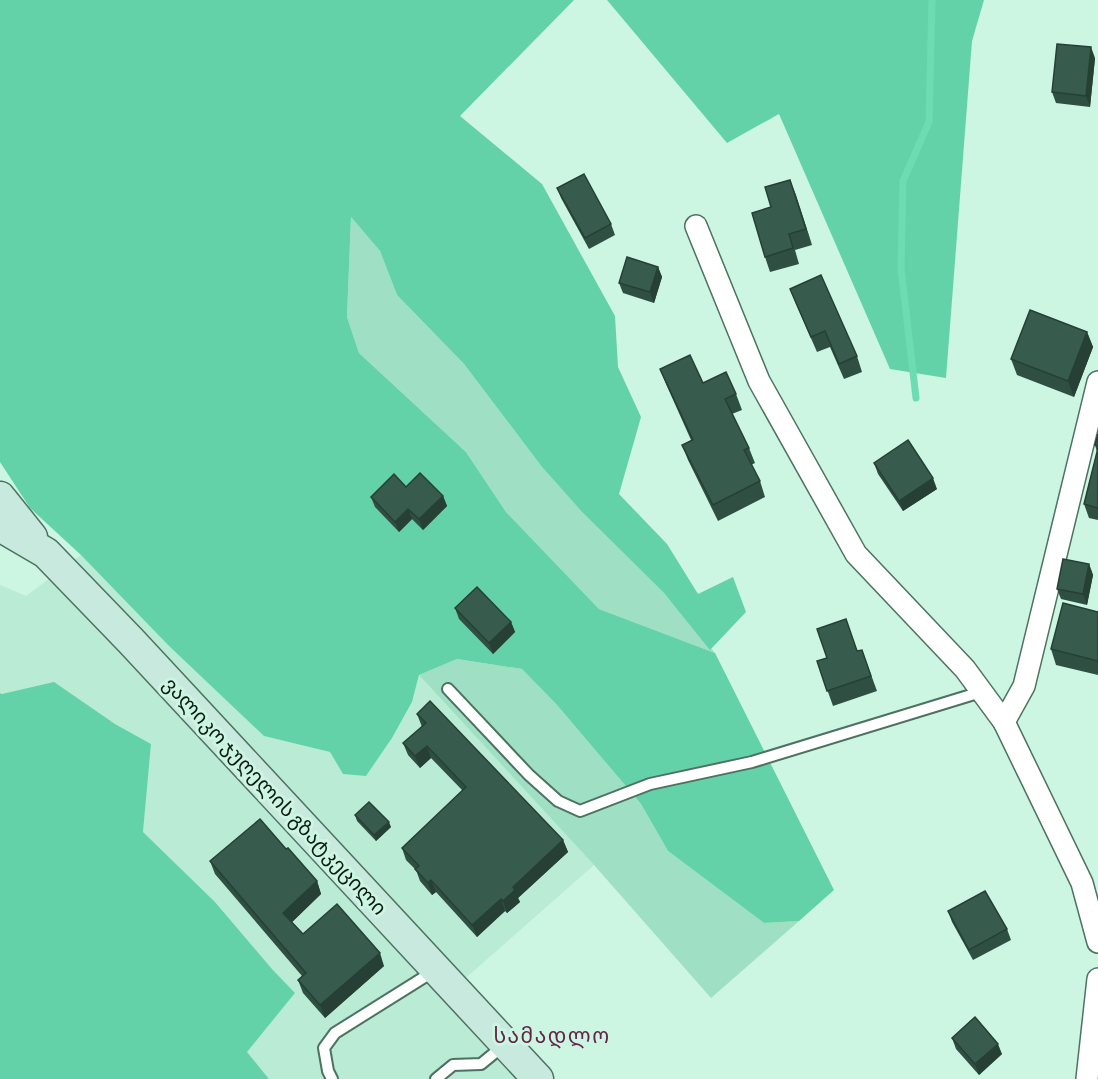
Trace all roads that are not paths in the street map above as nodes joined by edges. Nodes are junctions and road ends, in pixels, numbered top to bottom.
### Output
1 (696, 226) dead end
2 (1098, 382) edge
3 (0, 497) edge
4 (0, 526) edge
5 (46, 553) junction
6 (448, 689) dead end
7 (981, 692) junction
8 (1004, 722) junction
9 (1098, 942) edge
10 (436, 969) junction
11 (1098, 979) edge
12 (506, 1044) junction
13 (332, 1079) edge
14 (436, 1079) edge
15 (538, 1079) edge
16 (1087, 1079) edge

1 - 7 street
2 - 8 street
3 - 5 main road
4 - 5 main road, ვალიკო ჯუღელის გზატკეცილი
5 - 10 main road, ვალიკო ჯუღელის გზატკეცილი
6 - 7 lane
7 - 8 street
8 - 9 street
10 - 12 main road, ვალიკო ჯუღელის გზატკეცილი
10 - 13 lane
11 - 16 street
12 - 14 lane
12 - 15 main road, ვალიკო ჯუღელის გზატკეცილი

